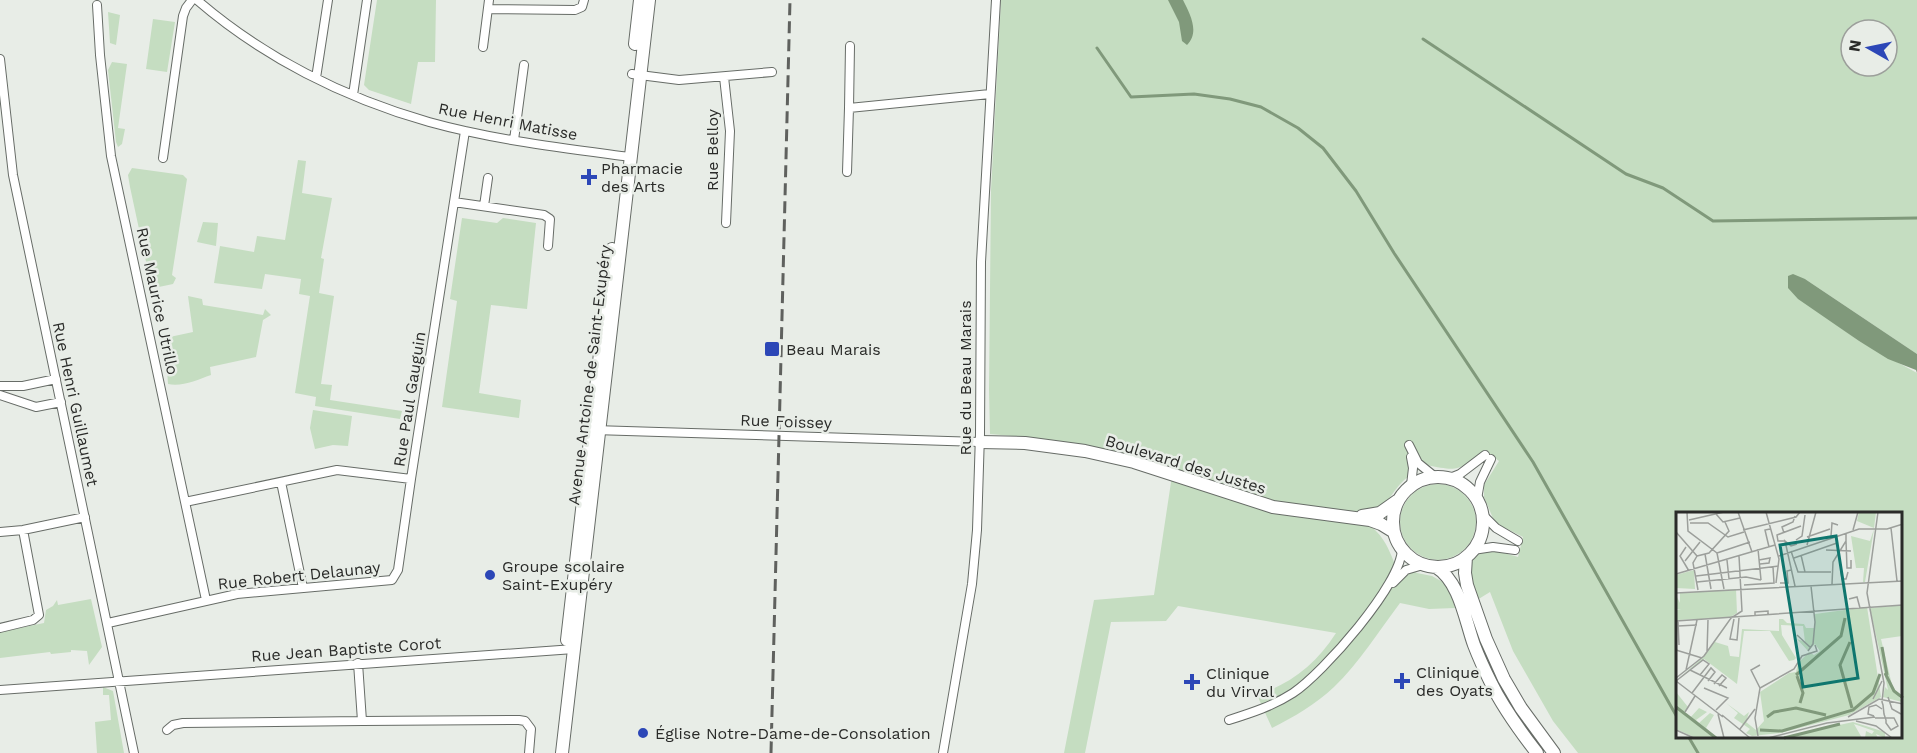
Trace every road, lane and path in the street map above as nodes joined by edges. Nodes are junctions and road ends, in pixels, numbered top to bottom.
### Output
1 (194, 0) edge
2 (328, 0) edge
3 (367, 0) edge
4 (584, 0) edge
5 (640, 0) edge
6 (649, 0) edge
7 (996, 0) edge
8 (488, 4) edge
9 (97, 5) dead end
10 (850, 46) dead end
11 (483, 47) dead end
12 (0, 61) edge
13 (524, 65) dead end
14 (772, 72) dead end
15 (636, 75) junction
16 (724, 77) junction
17 (316, 78) junction
18 (353, 94) junction
19 (990, 94) junction
20 (849, 108) junction
21 (465, 131) junction
22 (514, 140) junction
23 (626, 156) junction
24 (163, 158) dead end
25 (847, 172) dead end
26 (488, 178) dead end
27 (454, 202) junction
28 (484, 206) junction
29 (726, 223) dead end
30 (548, 246) dead end
31 (56, 379) junction
32 (0, 386) edge
33 (0, 395) edge
34 (61, 402) junction
35 (595, 430) junction
36 (980, 442) junction
37 (1434, 476) junction
38 (1450, 478) junction
39 (411, 479) junction
40 (281, 482) junction
41 (1411, 485) junction
42 (1477, 499) junction
43 (1398, 500) junction
44 (185, 502) junction
45 (1483, 515) junction
46 (85, 517) junction
47 (1346, 517) junction
48 (23, 530) junction
49 (0, 532) edge
50 (1394, 532) junction
51 (1518, 541) dead end
52 (1402, 549) junction
53 (1515, 550) dead end
54 (1470, 553) junction
55 (1430, 566) junction
56 (303, 588) junction
57 (1381, 596) junction
58 (206, 600) junction
59 (108, 624) junction
60 (0, 628) edge
61 (570, 649) junction
62 (358, 663) junction
63 (119, 680) junction
64 (0, 690) edge
65 (1229, 720) dead end
66 (362, 722) junction
67 (167, 730) dead end
68 (134, 753) edge
69 (529, 753) edge
70 (554, 753) edge
71 (562, 753) edge
72 (943, 753) edge
73 (1537, 753) edge
74 (1554, 753) edge

1 - 17 street, Rue Henri Matisse
1 - 24 street
2 - 17 street
3 - 18 street
4 - 8 street
5 - 15 street, Avenue Antoine de Saint-Exupéry
6 - 15 street, Avenue Antoine de Saint-Exupéry
7 - 19 street, Rue du Beau Marais
8 - 11 street
9 - 44 street, Rue Maurice Utrillo
10 - 20 street
12 - 31 street, Rue Henri Guillaumet
13 - 22 street
14 - 16 street
15 - 16 street
15 - 23 street, Avenue Antoine de Saint-Exupéry
16 - 29 street, Rue Belloy
17 - 18 street, Rue Henri Matisse
18 - 21 street, Rue Henri Matisse
19 - 20 street
19 - 36 street, Rue du Beau Marais
20 - 25 street
21 - 22 street, Rue Henri Matisse
21 - 27 street, Rue Paul Gauguin
22 - 23 street, Rue Henri Matisse
23 - 35 street, Avenue Antoine de Saint-Exupéry
26 - 28 street
27 - 28 street
27 - 39 street, Rue Paul Gauguin
28 - 30 street
31 - 32 street
31 - 34 street, Rue Henri Guillaumet
33 - 34 street
34 - 46 street, Rue Henri Guillaumet
35 - 36 street, Rue Foissey
35 - 61 street, Avenue Antoine de Saint-Exupéry
36 - 47 street, Boulevard des Justes
36 - 72 street, Rue du Beau Marais
37 - 38 street
37 - 41 street
37 - 41 street
38 - 42 street
38 - 42 street
39 - 40 street, Rue Paul Gauguin
39 - 56 street, Rue Robert Delaunay
40 - 44 street, Rue Paul Gauguin
40 - 56 street
41 - 43 street
42 - 45 street
43 - 47 street, Boulevard des Justes
43 - 50 street
44 - 58 street, Rue Maurice Utrillo
45 - 51 street
45 - 54 street
46 - 48 street
46 - 59 street, Rue Henri Guillaumet
47 - 50 street, Boulevard des Justes
48 - 49 street
48 - 60 street
50 - 52 street
52 - 55 street
52 - 57 street
53 - 54 street
54 - 55 street
54 - 74 street
55 - 57 street
55 - 73 street
56 - 58 street, Rue Robert Delaunay
57 - 65 street
58 - 59 street, Rue Robert Delaunay
59 - 63 street, Rue Henri Guillaumet
61 - 62 street, Rue Jean Baptiste Corot
61 - 70 street, Avenue Antoine de Saint-Exupéry
61 - 71 street, Avenue Antoine de Saint-Exupéry
62 - 63 street, Rue Jean Baptiste Corot
62 - 66 street
63 - 64 street, Rue Jean Baptiste Corot
63 - 68 street, Rue Henri Guillaumet
66 - 67 street
66 - 69 street

